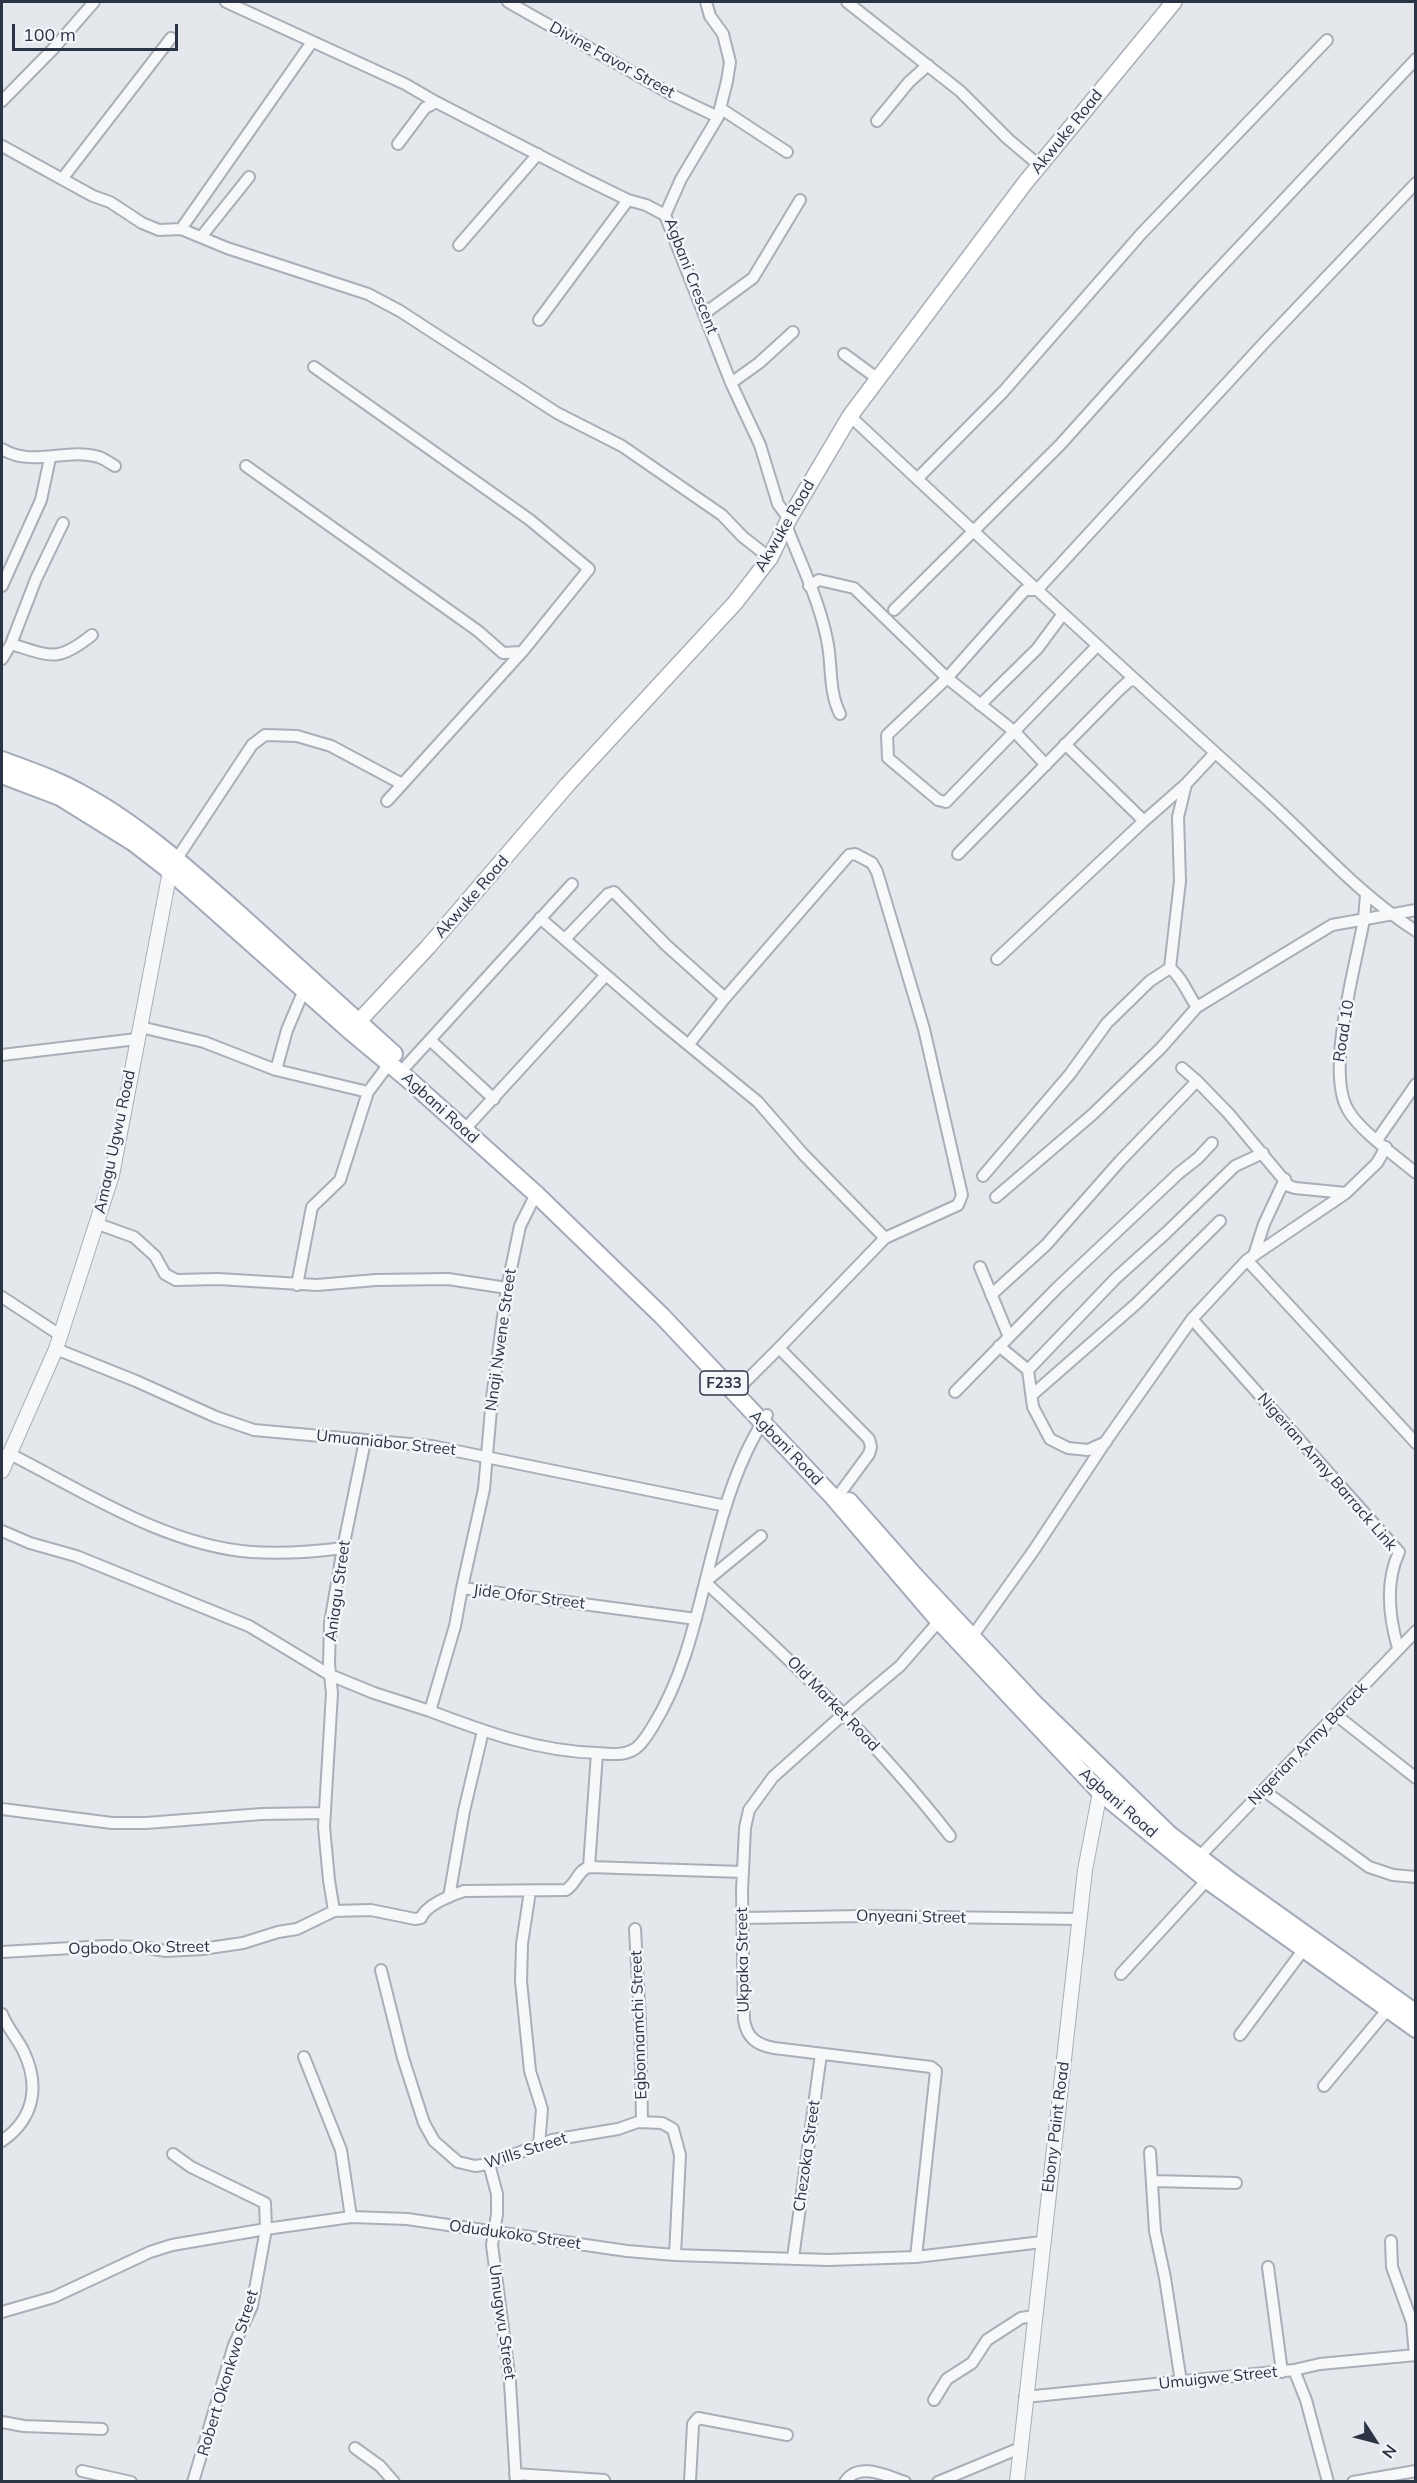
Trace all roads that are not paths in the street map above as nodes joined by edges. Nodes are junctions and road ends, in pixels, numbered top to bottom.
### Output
1 (94, 2) edge
2 (226, 2) edge
3 (508, 2) edge
4 (706, 2) edge
5 (847, 2) edge
6 (1174, 2) edge
7 (171, 38) dead end
8 (1327, 40) dead end
9 (312, 42) junction
10 (1416, 59) edge
11 (928, 65) junction
12 (2, 101) edge
13 (436, 102) junction
14 (719, 112) junction
15 (877, 121) dead end
16 (398, 144) dead end
17 (2, 146) edge
18 (787, 152) dead end
19 (538, 154) junction
20 (1040, 166) junction
21 (249, 177) dead end
22 (62, 179) junction
23 (1416, 183) edge
24 (628, 200) junction
25 (800, 200) dead end
26 (665, 214) junction
27 (181, 229) junction
28 (201, 237) junction
29 (459, 245) dead end
30 (705, 313) junction
31 (539, 320) dead end
32 (793, 332) dead end
33 (844, 354) dead end
34 (314, 367) dead end
35 (878, 379) junction
36 (731, 384) junction
37 (850, 416) junction
38 (2, 448) edge
39 (50, 458) junction
40 (116, 466) dead end
41 (246, 466) dead end
42 (917, 479) junction
43 (787, 522) junction
44 (63, 523) dead end
45 (975, 532) junction
46 (770, 558) junction
47 (2, 586) edge
48 (809, 586) junction
49 (1037, 590) junction
50 (894, 610) dead end
51 (1063, 614) junction
52 (92, 635) dead end
53 (11, 644) junction
54 (1097, 646) junction
55 (522, 652) junction
56 (2, 659) edge
57 (946, 678) junction
58 (1129, 678) junction
59 (980, 705) junction
60 (840, 714) dead end
61 (1015, 732) junction
62 (1065, 744) junction
63 (1214, 754) junction
64 (2, 760) edge
65 (1046, 765) junction
66 (2, 775) edge
67 (402, 784) junction
68 (1186, 784) junction
69 (387, 801) dead end
70 (1144, 820) junction
71 (958, 854) dead end
72 (173, 865) junction
73 (572, 884) dead end
74 (1366, 895) junction
75 (1416, 910) edge
76 (1392, 915) junction
77 (540, 918) junction
78 (1364, 919) junction
79 (1416, 930) edge
80 (565, 939) junction
81 (997, 959) dead end
82 (1170, 968) junction
83 (606, 975) junction
84 (304, 990) junction
85 (725, 998) junction
86 (1197, 1007) junction
87 (354, 1026) junction
88 (139, 1033) junction
89 (430, 1040) junction
90 (689, 1044) junction
91 (2, 1055) edge
92 (389, 1064) junction
93 (407, 1065) junction
94 (1182, 1068) dead end
95 (276, 1070) junction
96 (1197, 1081) junction
97 (1416, 1084) edge
98 (369, 1092) junction
99 (494, 1098) junction
100 (468, 1127) junction
101 (1212, 1143) dead end
102 (1382, 1144) junction
103 (1263, 1153) junction
104 (1416, 1173) edge
105 (983, 1176) dead end
106 (1285, 1179) junction
107 (1346, 1193) junction
108 (536, 1194) junction
109 (996, 1197) dead end
110 (1220, 1221) dead end
111 (98, 1224) junction
112 (885, 1238) junction
113 (1251, 1258) junction
114 (980, 1267) dead end
115 (297, 1285) junction
116 (507, 1288) junction
117 (991, 1295) junction
118 (2, 1297) edge
119 (1192, 1319) junction
120 (60, 1335) junction
121 (1010, 1337) junction
122 (999, 1346) junction
123 (779, 1348) junction
124 (56, 1349) junction
125 (1028, 1370) junction
126 (736, 1388) junction
127 (955, 1392) dead end
128 (1032, 1395) junction
129 (765, 1419) junction
130 (365, 1441) junction
131 (1106, 1442) junction
132 (1416, 1443) edge
133 (6, 1454) edge
134 (486, 1457) junction
135 (2, 1471) edge
136 (484, 1489) joint
137 (837, 1495) junction
138 (726, 1506) junction
139 (2, 1531) edge
140 (761, 1536) dead end
141 (343, 1548) junction
142 (705, 1582) junction
143 (462, 1588) junction
144 (696, 1619) junction
145 (939, 1621) junction
146 (1416, 1631) edge
147 (967, 1642) junction
148 (1398, 1648) junction
149 (330, 1675) junction
150 (430, 1711) junction
151 (844, 1713) junction
152 (1336, 1714) junction
153 (483, 1731) junction
154 (597, 1753) junction
155 (1112, 1778) junction
156 (1416, 1778) edge
157 (1263, 1790) junction
158 (1100, 1792) junction
159 (2, 1809) edge
160 (325, 1813) junction
161 (950, 1836) dead end
162 (1199, 1857) junction
163 (589, 1867) junction
164 (743, 1872) junction
165 (1416, 1876) edge
166 (1207, 1880) junction
167 (530, 1891) junction
168 (449, 1897) junction
169 (334, 1911) junction
170 (743, 1918) junction
171 (1080, 1919) junction
172 (635, 1929) dead end
173 (1304, 1949) junction
174 (7, 1952) edge
175 (2, 1961) edge
176 (381, 1970) dead end
177 (1121, 1974) dead end
178 (1388, 2009) junction
179 (1416, 2013) edge
180 (2, 2014) edge
181 (1416, 2029) edge
182 (1240, 2035) dead end
183 (821, 2054) junction
184 (304, 2057) dead end
185 (1324, 2086) dead end
186 (642, 2121) junction
187 (2, 2141) edge
188 (539, 2145) junction
189 (1150, 2152) dead end
190 (173, 2154) dead end
191 (489, 2164) junction
192 (1152, 2181) junction
193 (1236, 2183) dead end
194 (351, 2217) junction
195 (266, 2229) junction
196 (494, 2231) junction
197 (1391, 2241) dead end
198 (1042, 2242) junction
199 (675, 2255) junction
200 (916, 2257) junction
201 (793, 2258) junction
202 (1268, 2267) dead end
203 (2, 2312) edge
204 (1034, 2316) junction
205 (1415, 2355) edge
206 (1294, 2370) junction
207 (1282, 2372) junction
208 (1181, 2382) junction
209 (1025, 2397) junction
210 (934, 2400) dead end
211 (2, 2422) edge
212 (102, 2429) dead end
213 (787, 2435) dead end
214 (355, 2448) dead end
215 (1020, 2448) junction
216 (82, 2471) dead end
217 (1416, 2471) edge
218 (515, 2478) edge
219 (604, 2480) edge
220 (131, 2481) edge
221 (193, 2481) edge
222 (394, 2481) edge
223 (690, 2481) edge
224 (845, 2481) edge
225 (905, 2481) edge
226 (938, 2481) edge
227 (1017, 2481) edge
228 (1328, 2481) edge
229 (1353, 2481) edge

1 - 12 street
2 - 9 street
3 - 14 street, Divine Favor Street
4 - 14 street, Agbani Crescent
5 - 11 street
6 - 20 main road, Akwuke Road
7 - 22 street
8 - 42 street
9 - 13 street
9 - 27 street
10 - 45 street
11 - 15 street
11 - 20 street
13 - 16 street
13 - 19 street
14 - 18 street, Divine Favor Street
14 - 26 street, Agbani Crescent
17 - 22 street
19 - 24 street
19 - 29 street
20 - 35 main road, Akwuke Road
21 - 28 street
22 - 27 street
23 - 49 street
24 - 26 street
24 - 31 street
25 - 30 street
26 - 30 street, Agbani Crescent
27 - 28 street
28 - 46 street
30 - 36 street, Agbani Crescent
32 - 36 street
33 - 35 street
34 - 55 street
35 - 37 main road, Akwuke Road
36 - 43 street, Agbani Crescent
37 - 42 street
37 - 43 main road, Akwuke Road
38 - 39 street
39 - 40 street
39 - 47 street
41 - 55 street
42 - 45 street
43 - 46 main road, Akwuke Road
43 - 48 street, Agbani Crescent
44 - 53 street
45 - 49 street
45 - 50 street
46 - 87 main road, Akwuke Road
48 - 57 street
48 - 60 street, Agbani Crescent
49 - 51 street
49 - 57 street
51 - 54 street
51 - 59 street
52 - 53 street
53 - 56 street
54 - 58 street
54 - 61 street
55 - 67 street
57 - 59 street
57 - 61 street
58 - 62 street
58 - 63 street
59 - 61 street
61 - 65 street
62 - 65 street
62 - 70 street
63 - 68 street
63 - 74 street
64 - 72 main road, Agbani Road / F233
65 - 71 street
66 - 72 main road, Agbani Road / F233
67 - 69 street
67 - 72 street
68 - 70 street
68 - 82 street
70 - 81 street
72 - 84 main road, Agbani Road / F233
72 - 87 main road, Agbani Road / F233
72 - 88 street, Amagu Ugwu Road
73 - 77 street
74 - 76 street
74 - 78 street, Road 10
75 - 76 street
76 - 78 street
76 - 79 street
77 - 80 street
77 - 89 street
78 - 86 street
78 - 102 street, Road 10
80 - 83 street
80 - 85 street
82 - 86 street
82 - 105 street
83 - 90 street
83 - 99 street
84 - 87 main road, Agbani Road / F233
84 - 95 street
85 - 90 street
85 - 112 street
86 - 109 street
87 - 92 main road, Agbani Road / F233
87 - 93 main road, Agbani Road / F233
88 - 91 street
88 - 95 street
88 - 111 street, Amagu Ugwu Road
89 - 93 street
89 - 99 street
90 - 112 street
92 - 98 street
92 - 100 main road, Agbani Road / F233
93 - 100 main road, Agbani Road / F233
94 - 96 street
95 - 98 street
96 - 103 street
96 - 117 street
97 - 102 street
98 - 115 street
99 - 100 street
100 - 108 main road, Agbani Road / F233
100 - 126 main road, Agbani Road / F233
101 - 121 street
102 - 104 street, Road 10
102 - 107 street
103 - 106 street
103 - 125 street
106 - 107 street
106 - 113 street
107 - 113 street
108 - 116 street, Nnaji Nwene Street
108 - 126 main road, Agbani Road / F233
110 - 128 street
111 - 115 street
111 - 120 street, Amagu Ugwu Road
112 - 123 street
113 - 119 street
113 - 132 street
114 - 117 street
115 - 116 street
116 - 134 street, Nnaji Nwene Street
117 - 121 street
118 - 120 street
119 - 131 street
119 - 148 street, Nigerian Army Barrack Link
120 - 124 street, Amagu Ugwu Road
121 - 122 street
122 - 125 street
122 - 127 street
123 - 126 street
123 - 137 street
124 - 130 street, Umuaniabor Street
124 - 133 street, Amagu Ugwu Road
125 - 128 street
126 - 129 main road, Agbani Road / F233
128 - 131 street
129 - 137 main road, Agbani Road / F233
129 - 138 street
130 - 134 street, Umuaniabor Street
130 - 141 street, Aniagu Street
131 - 147 street
133 - 135 street, Amagu Ugwu Road
133 - 141 street
134 - 136 street, Nnaji Nwene Street
134 - 138 street, Umuaniabor Street
136 - 143 street, Jide Ofor Street
137 - 145 main road, Agbani Road / F233
137 - 147 main road, Agbani Road / F233
138 - 142 street
139 - 149 street
140 - 142 street
141 - 149 street, Aniagu Street
142 - 144 street
142 - 151 street, Old Market Road
143 - 144 street, Jide Ofor Street
143 - 150 street
144 - 154 street
145 - 147 main road, Agbani Road / F233
145 - 151 street, Ukpaka Street
146 - 148 street, Nigerian Army Barack
147 - 155 main road, Agbani Road / F233
147 - 158 main road, Agbani Road / F233
148 - 152 street, Nigerian Army Barack
149 - 150 street
149 - 160 street, Aniagu Street
150 - 153 street
151 - 161 street, Old Market Road
151 - 164 street, Ukpaka Street
152 - 156 street
152 - 157 street, Nigerian Army Barack
153 - 154 street
153 - 168 street
154 - 163 street
155 - 158 street, Ebony Paint Road
155 - 162 main road, Agbani Road / F233
157 - 162 street, Nigerian Army Barack
157 - 165 street
158 - 166 main road, Agbani Road / F233
158 - 171 street, Ebony Paint Road
159 - 160 street
160 - 169 street, Aniagu Street
162 - 179 main road, Agbani Road / F233
163 - 164 street
163 - 167 street, Ogbodo Oko Street
164 - 170 street, Ukpaka Street
166 - 173 main road, Agbani Road / F233
166 - 177 street
167 - 168 street, Ogbodo Oko Street
167 - 188 street
168 - 169 street, Ogbodo Oko Street
169 - 174 street, Ogbodo Oko Street
170 - 171 street, Onyeani Street
170 - 183 street, Ukpaka Street
171 - 198 street, Ebony Paint Road
172 - 186 street, Egbonnamchi Street
173 - 178 main road, Agbani Road / F233
173 - 182 street
174 - 175 street
176 - 191 street, Wills Street
178 - 181 main road, Agbani Road / F233
178 - 185 street
180 - 187 street
183 - 200 street, Ukpaka Street
183 - 201 street, Chezoka Street
184 - 194 street
186 - 188 street, Wills Street
186 - 199 street, Wills Street
188 - 191 street, Wills Street
189 - 192 street
190 - 195 street
191 - 196 street, Umugwu Street
192 - 193 street
192 - 208 street
194 - 195 street, Odudukoko Street
194 - 196 street, Odudukoko Street
195 - 203 street, Odudukoko Street
195 - 221 street, Robert Okonkwo Street
196 - 199 street, Odudukoko Street
196 - 218 street, Umugwu Street
197 - 205 street
198 - 200 street, Odudukoko Street
198 - 204 street, Ebony Paint Road
199 - 201 street, Odudukoko Street
200 - 201 street, Odudukoko Street
202 - 207 street
204 - 209 street, Ebony Paint Road
204 - 210 street
205 - 206 street
206 - 207 street, Umuigwe Street
206 - 228 street, Umuigwe Street
207 - 208 street, Umuigwe Street
208 - 209 street, Umuigwe Street
209 - 215 street, Ebony Paint Road
211 - 212 street
213 - 223 street
214 - 222 street
215 - 226 street
215 - 227 street, Ebony Paint Road
216 - 220 street
217 - 229 street
218 - 219 street
224 - 225 street

